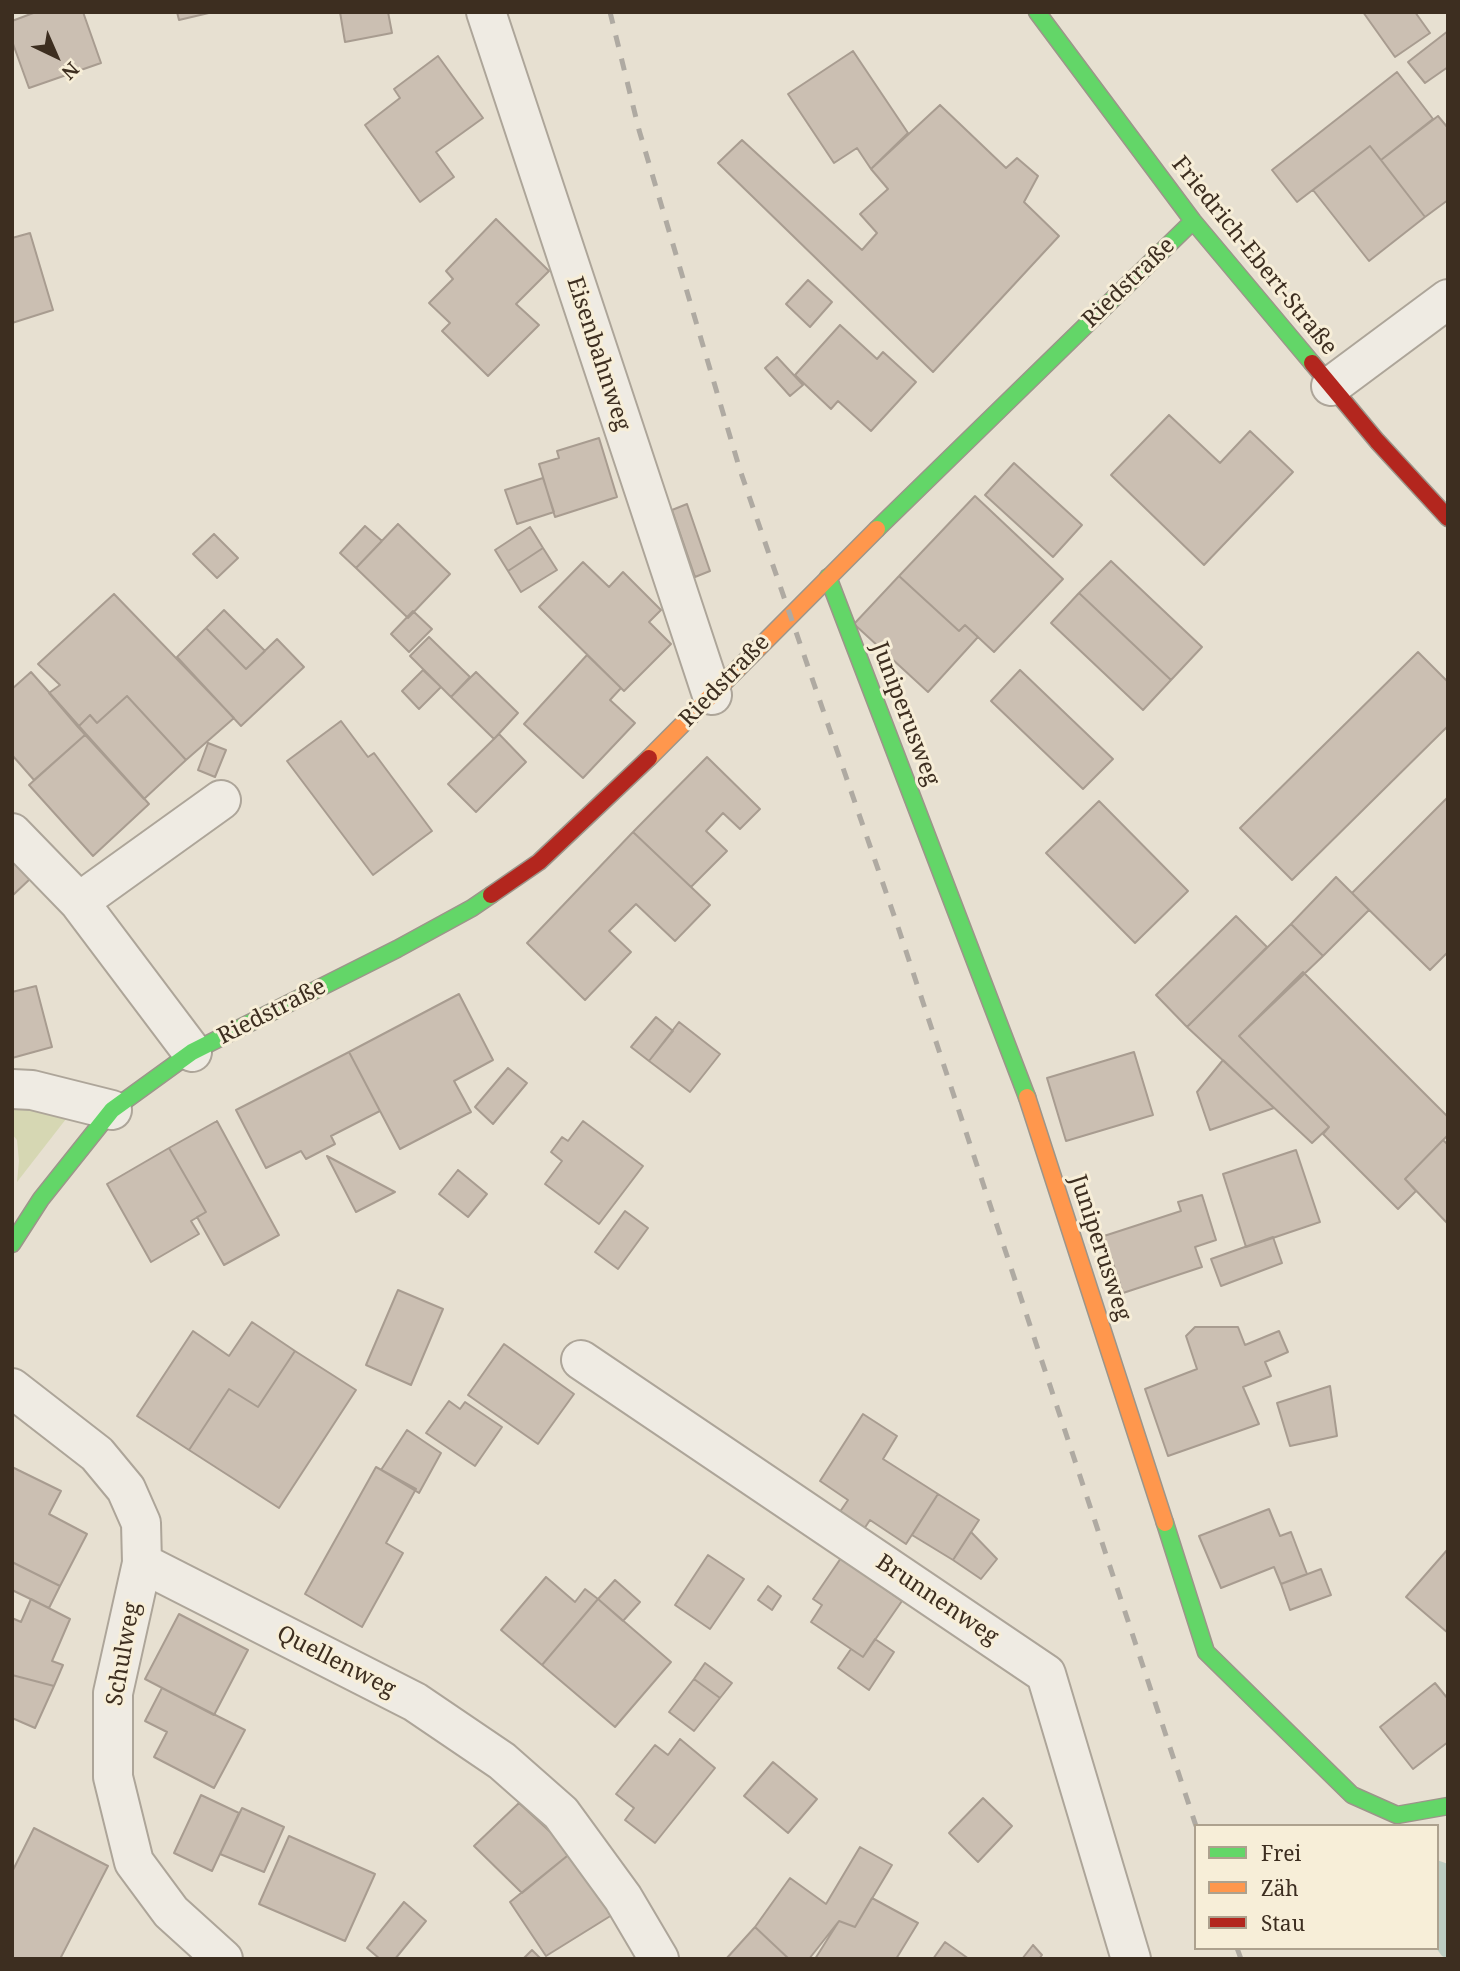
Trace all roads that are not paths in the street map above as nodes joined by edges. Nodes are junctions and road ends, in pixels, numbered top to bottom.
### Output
1 (486, 12) edge
2 (1037, 12) edge
3 (1193, 221) junction
4 (1448, 299) edge
5 (1331, 386) junction
6 (1448, 518) edge
7 (828, 578) junction
8 (712, 695) junction
9 (221, 800) dead end
10 (12, 833) edge
11 (79, 902) junction
12 (192, 1052) junction
13 (12, 1089) edge
14 (112, 1110) junction
15 (12, 1244) edge
16 (581, 1360) dead end
17 (12, 1388) edge
18 (142, 1563) junction
19 (1448, 1805) edge
20 (223, 1959) edge
21 (659, 1959) edge
22 (1131, 1959) edge

1 - 8 street, Eisenbahnweg
2 - 3 street, Friedrich-Ebert-Straße
3 - 5 street, Friedrich-Ebert-Straße
3 - 7 street, Riedstraße
4 - 5 street
5 - 6 street, Friedrich-Ebert-Straße
7 - 8 street, Riedstraße
7 - 19 street, Juniperusweg
8 - 12 street, Riedstraße
9 - 11 street
10 - 11 street, Riedstraße
11 - 12 street, Riedstraße
12 - 14 street, Riedstraße
13 - 14 street
14 - 15 street, Riedstraße
16 - 22 street, Brunnenweg
17 - 18 street
18 - 20 street, Schulweg
18 - 21 street, Quellenweg

